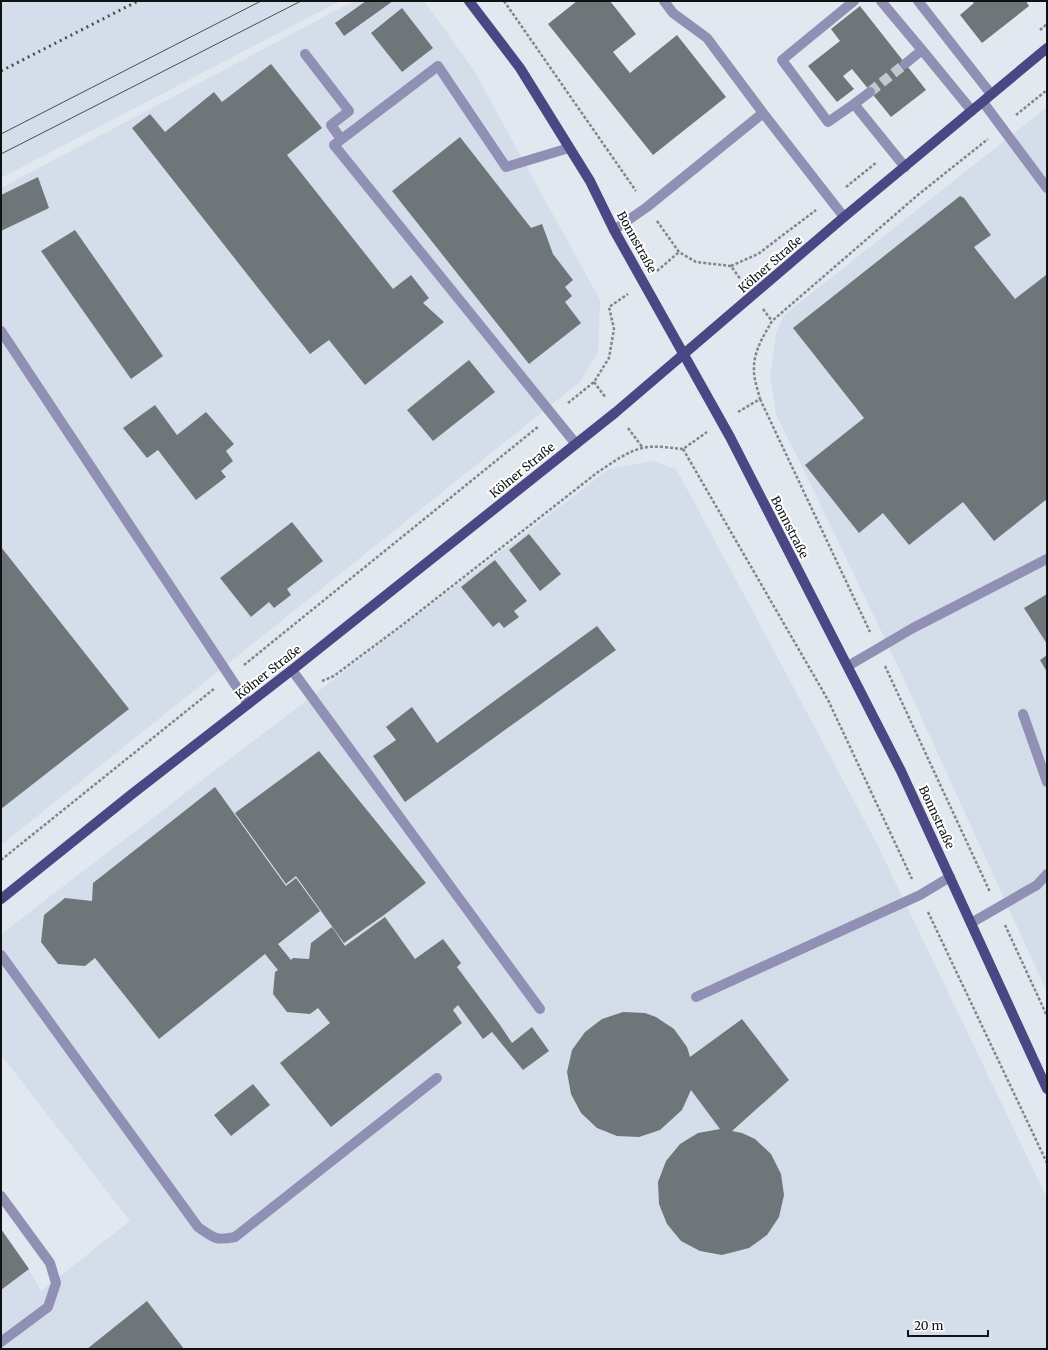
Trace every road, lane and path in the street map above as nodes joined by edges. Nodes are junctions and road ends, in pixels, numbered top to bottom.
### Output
1 (469, 1) edge
2 (504, 1) edge
3 (664, 1) edge
4 (854, 1) edge
5 (881, 1) edge
6 (918, 1) edge
7 (1047, 48) edge
8 (922, 50) junction
9 (305, 54) dead end
10 (905, 64) tunnel mouth
11 (1047, 90) edge
12 (870, 92) tunnel mouth
13 (991, 94) junction
14 (982, 102) junction
15 (854, 104) junction
16 (972, 111) junction
17 (763, 113) junction
18 (1002, 127) junction
19 (341, 139) junction
20 (569, 148) junction
21 (905, 167) junction
22 (1047, 188) edge
23 (647, 207) junction
24 (844, 217) junction
25 (614, 230) junction
26 (679, 252) junction
27 (644, 282) junction
28 (753, 295) junction
29 (772, 321) junction
30 (1, 331) edge
31 (684, 354) junction
32 (760, 399) junction
33 (552, 415) junction
34 (722, 422) junction
35 (576, 444) junction
36 (683, 450) junction
37 (1047, 559) edge
38 (878, 650) junction
39 (848, 666) junction
40 (292, 670) junction
41 (230, 676) junction
42 (306, 689) junction
43 (248, 704) junction
44 (1023, 714) dead end
45 (1047, 782) edge
46 (1, 860) edge
47 (1047, 874) edge
48 (950, 877) junction
49 (920, 895) junction
50 (1, 899) edge
51 (997, 908) junction
52 (971, 923) junction
53 (1, 955) edge
54 (696, 997) dead end
55 (540, 1009) dead end
56 (1047, 1016) edge
57 (437, 1078) dead end
58 (1047, 1089) edge
59 (1047, 1164) edge
60 (1, 1196) edge
61 (1, 1342) edge

1 - 20 main road, Bonnstraße
2 - 23 path
3 - 17 street
4 - 15 street
5 - 8 street
6 - 13 street
7 - 13 main road, Kölner Straße
8 - 10 street
8 - 16 street
9 - 19 street
11 - 18 path
12 - 15 street
13 - 14 main road, Kölner Straße
14 - 16 main road, Kölner Straße
14 - 18 street
15 - 21 street
16 - 21 main road, Kölner Straße
17 - 23 street
17 - 24 street
18 - 22 street
18 - 29 path
19 - 20 street
19 - 33 street
20 - 25 main road, Bonnstraße
21 - 24 main road, Kölner Straße
23 - 25 street
23 - 26 path
24 - 28 main road, Kölner Straße
25 - 27 main road, Bonnstraße
26 - 27 path
26 - 28 path
27 - 31 main road, Bonnstraße
27 - 33 path
28 - 29 path
28 - 31 main road, Kölner Straße
29 - 32 path
30 - 41 street
31 - 34 main road, Bonnstraße
31 - 35 main road, Kölner Straße
32 - 34 path
32 - 38 path
33 - 35 street
33 - 41 path
34 - 36 path
34 - 39 main road, Bonnstraße
35 - 40 main road, Kölner Straße
36 - 42 path
36 - 49 path
37 - 38 street
38 - 39 street
38 - 51 path
39 - 48 main road, Bonnstraße
40 - 42 street
40 - 43 main road, Kölner Straße
41 - 43 street
41 - 46 path
42 - 55 street
43 - 50 main road, Kölner Straße
44 - 45 street
47 - 51 street
48 - 49 street
48 - 52 main road, Bonnstraße
49 - 54 street
49 - 59 path
51 - 52 street
51 - 56 path
52 - 58 main road, Bonnstraße
53 - 57 street
60 - 61 street

